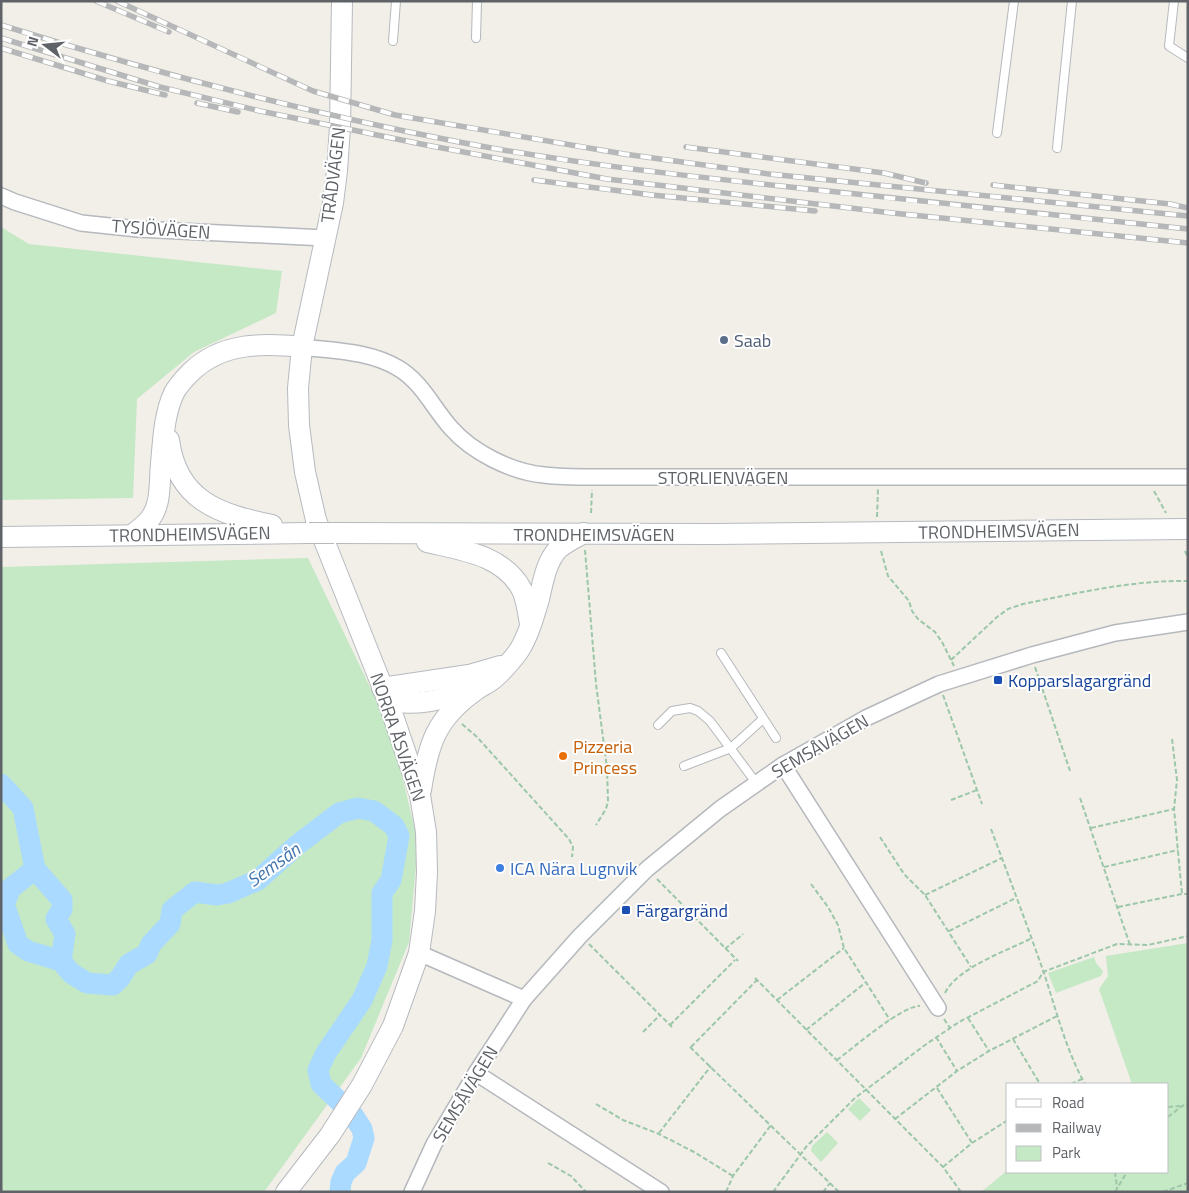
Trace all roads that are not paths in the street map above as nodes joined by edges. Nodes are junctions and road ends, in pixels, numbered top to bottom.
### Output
1 (342, 1) edge
2 (396, 1) edge
3 (477, 1) edge
4 (1014, 1) edge
5 (1072, 1) edge
6 (1174, 1) edge
7 (476, 38) dead end
8 (393, 41) dead end
9 (1188, 58) edge
10 (997, 133) dead end
11 (1057, 148) dead end
12 (1, 196) edge
13 (325, 238) junction
14 (302, 347) junction
15 (166, 423) junction
16 (1188, 477) edge
17 (1188, 529) edge
18 (309, 533) junction
19 (132, 534) junction
20 (393, 534) junction
21 (1, 537) edge
22 (330, 540) junction
23 (585, 540) junction
24 (1188, 622) edge
25 (530, 626) junction
26 (721, 653) dead end
27 (508, 662) junction
28 (477, 689) junction
29 (385, 695) junction
30 (763, 719) junction
31 (658, 725) dead end
32 (776, 738) dead end
33 (730, 748) junction
34 (684, 766) dead end
35 (783, 766) junction
36 (757, 784) junction
37 (420, 795) junction
38 (419, 953) junction
39 (524, 999) junction
40 (938, 1008) dead end
41 (476, 1073) junction
42 (286, 1192) edge
43 (412, 1192) edge
44 (661, 1192) edge

1 - 13 main road, TRÅDVÄGEN
2 - 8 lane
3 - 7 lane
4 - 10 lane
5 - 11 lane
6 - 9 lane
12 - 13 street, TYSJÖVÄGEN
13 - 14 main road, TRÅDVÄGEN
14 - 15 main road
14 - 16 street, STORLIENVÄGEN
14 - 22 main road, NORRA ÅSVÄGEN
15 - 18 main road
15 - 19 main road
17 - 23 main road, TRONDHEIMSVÄGEN
18 - 19 main road, TRONDHEIMSVÄGEN
18 - 22 main road, TRONDHEIMSVÄGEN, bridge
19 - 21 main road, TRONDHEIMSVÄGEN
20 - 22 main road, TRONDHEIMSVÄGEN
20 - 23 main road, TRONDHEIMSVÄGEN
20 - 25 main road
22 - 29 main road, NORRA ÅSVÄGEN
23 - 25 main road
24 - 35 street, SEMSÅVÄGEN
25 - 27 main road
26 - 30 lane
27 - 28 main road
27 - 29 main road
28 - 29 main road
28 - 37 main road
29 - 37 main road, NORRA ÅSVÄGEN
30 - 32 lane
30 - 33 lane
31 - 33 lane
33 - 34 lane
33 - 36 lane
35 - 36 street, SEMSÅVÄGEN
35 - 40 street
36 - 39 street, SEMSÅVÄGEN
37 - 38 main road, NORRA ÅSVÄGEN
38 - 39 street
38 - 42 main road, NORRA ÅSVÄGEN
39 - 41 street, SEMSÅVÄGEN
41 - 43 street, SEMSÅVÄGEN
41 - 44 street

